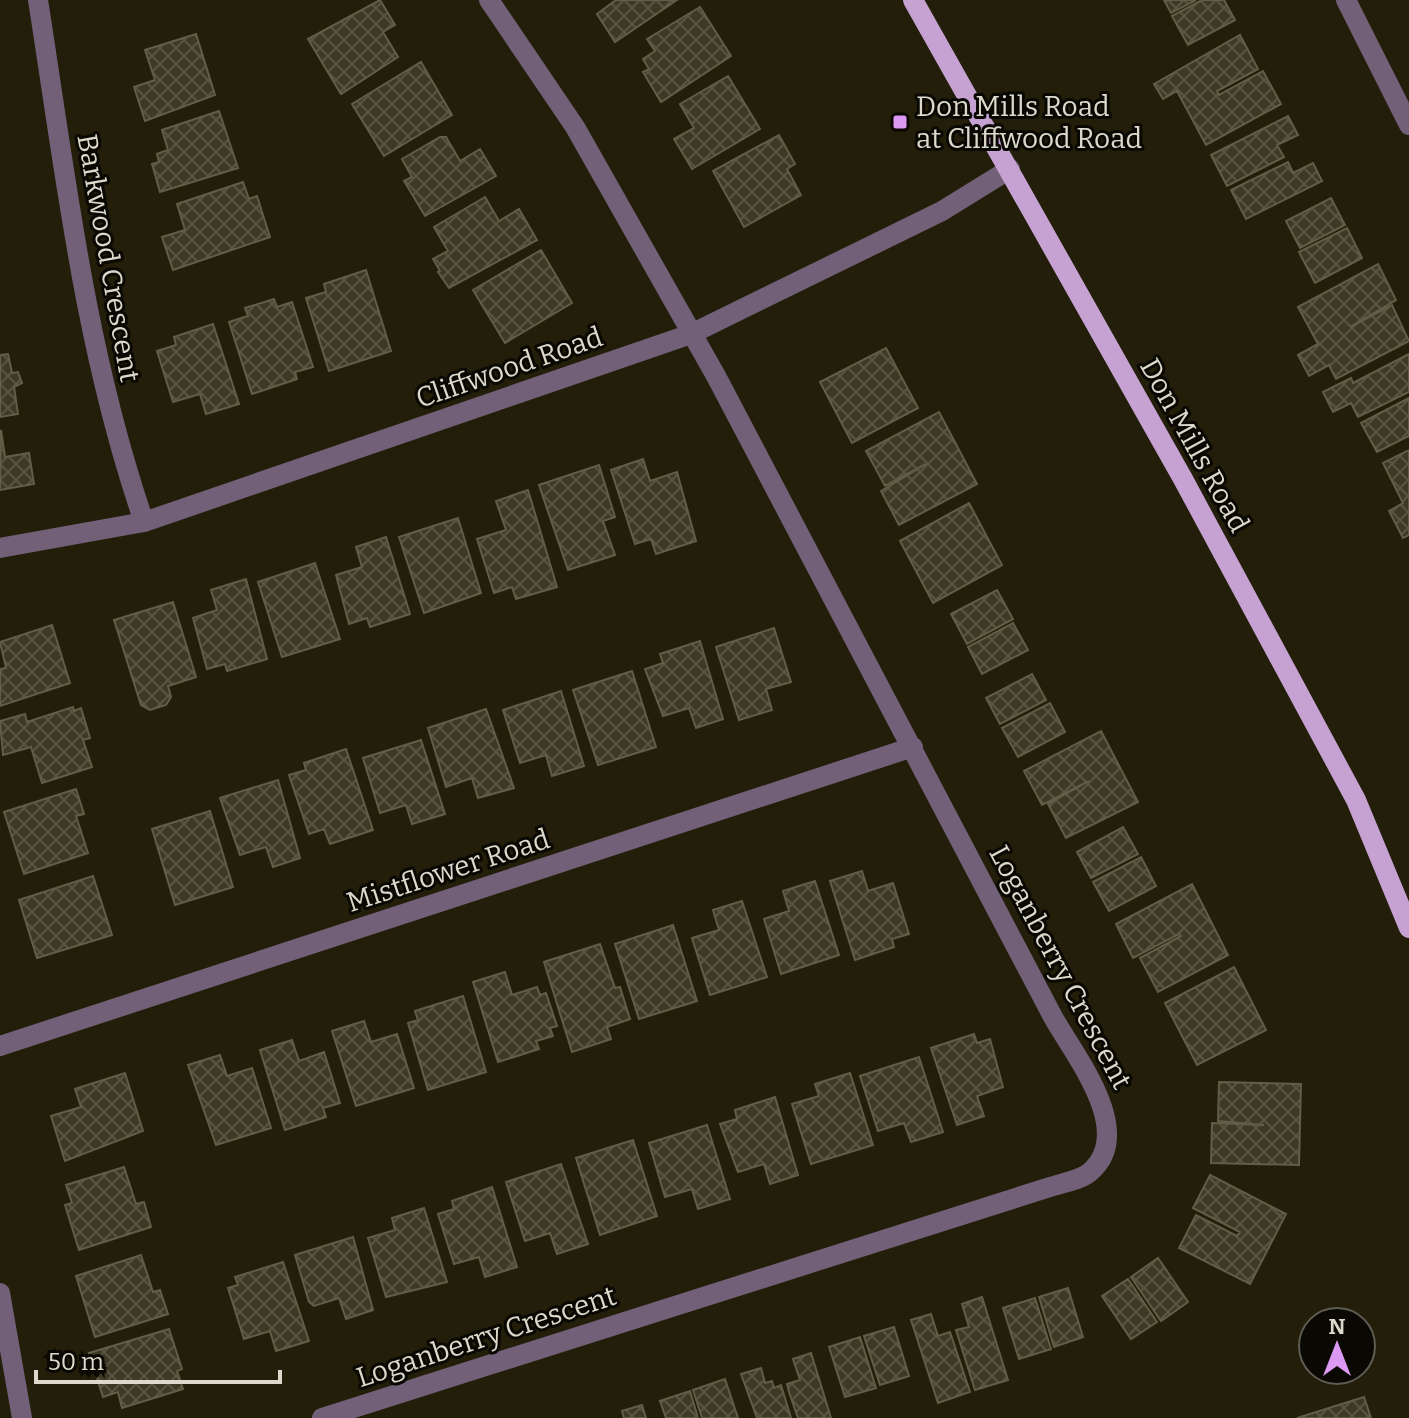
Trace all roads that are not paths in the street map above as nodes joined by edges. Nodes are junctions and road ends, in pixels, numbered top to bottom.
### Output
1 (38, 0) edge
2 (489, 0) edge
3 (913, 0) edge
4 (1346, 0) edge
5 (1409, 125) edge
6 (1010, 169) junction
7 (691, 334) junction
8 (144, 522) junction
9 (0, 548) edge
10 (913, 747) junction
11 (1409, 928) edge
12 (0, 1046) edge
13 (0, 1293) edge
14 (22, 1418) edge
15 (322, 1418) edge

1 - 8 street, Barkwood Crescent
2 - 7 street
3 - 6 main road, Don Mills Road
4 - 5 street
6 - 7 street, Cliffwood Road
6 - 11 main road, Don Mills Road
7 - 8 street, Cliffwood Road
7 - 10 street, Loganberry Crescent
8 - 9 street, Cliffwood Road
10 - 12 street, Mistflower Road
10 - 15 street, Loganberry Crescent
13 - 14 street

